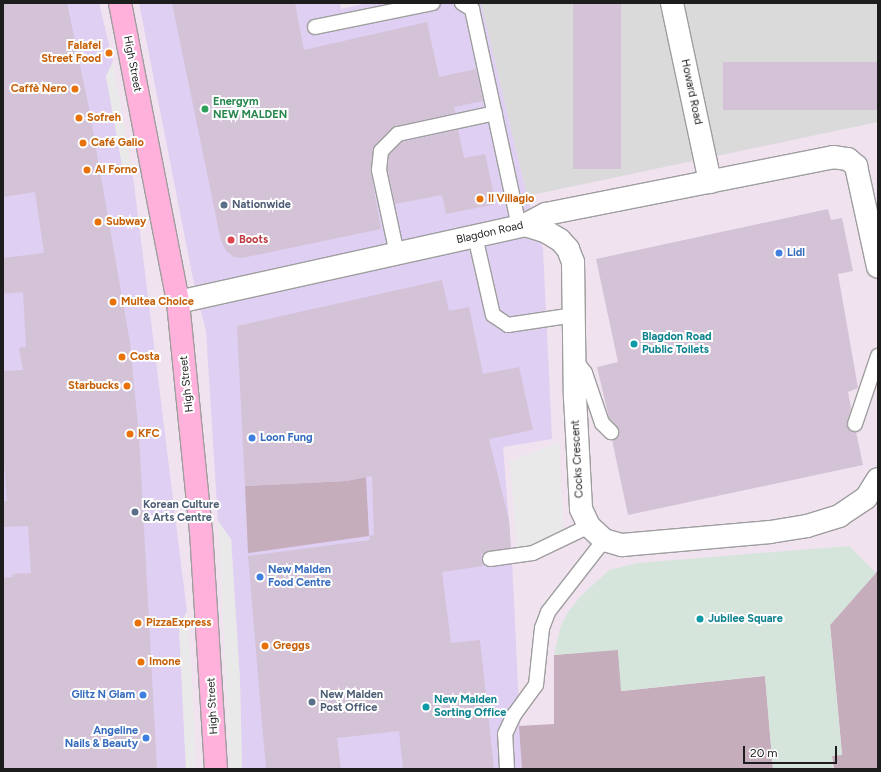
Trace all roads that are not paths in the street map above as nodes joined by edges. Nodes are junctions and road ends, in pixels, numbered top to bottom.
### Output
1 (120, 3) edge
2 (433, 3) edge
3 (462, 3) edge
4 (672, 3) edge
5 (315, 27) dead end
6 (495, 113) junction
7 (710, 182) junction
8 (522, 226) junction
9 (475, 236) junction
10 (397, 254) junction
11 (877, 256) edge
12 (178, 302) junction
13 (574, 315) junction
14 (878, 356) edge
15 (575, 359) junction
16 (855, 424) dead end
17 (611, 432) dead end
18 (878, 480) edge
19 (872, 503) edge
20 (597, 533) junction
21 (490, 559) dead end
22 (216, 769) edge
23 (508, 769) edge

1 - 12 main road, High Street
2 - 5 lane
3 - 6 lane
4 - 7 street, Howard Road
6 - 8 lane
6 - 10 lane
7 - 8 street, Blagdon Road
7 - 11 street, Blagdon Road
8 - 9 street, Blagdon Road
8 - 13 street, Cocks Crescent
9 - 10 street, Blagdon Road
9 - 13 lane
10 - 12 street, Blagdon Road
12 - 22 main road, High Street
13 - 15 street, Cocks Crescent
14 - 16 lane
15 - 17 lane
15 - 20 street, Cocks Crescent
18 - 19 street
19 - 20 street
20 - 21 lane
20 - 23 lane

